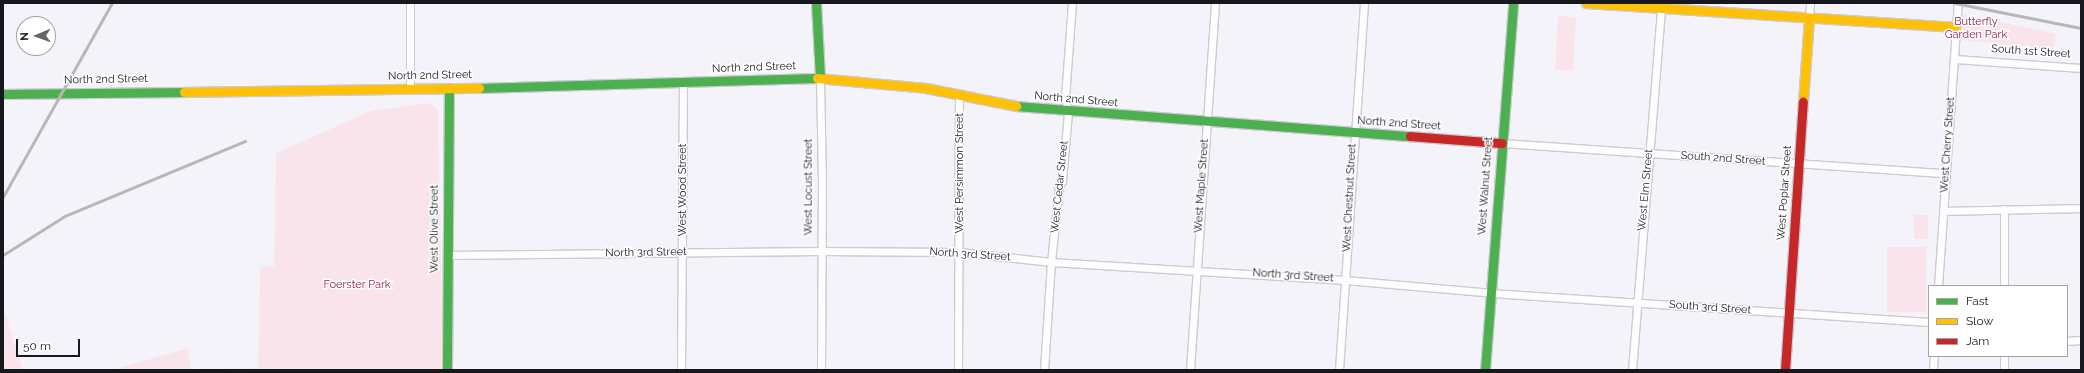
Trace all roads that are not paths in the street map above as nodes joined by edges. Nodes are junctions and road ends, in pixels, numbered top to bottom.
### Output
1 (410, 3) edge
2 (816, 3) edge
3 (1072, 3) edge
4 (1215, 3) edge
5 (1364, 3) edge
6 (1513, 3) edge
7 (1586, 3) edge
8 (1810, 3) edge
9 (1958, 3) edge
10 (1661, 9) junction
11 (1809, 18) junction
12 (1956, 27) junction
13 (1955, 59) junction
14 (2081, 68) edge
15 (820, 78) junction
16 (683, 82) junction
17 (449, 88) junction
18 (410, 89) junction
19 (3, 94) edge
20 (959, 95) junction
21 (1068, 112) junction
22 (1206, 122) junction
23 (1354, 133) junction
24 (1502, 143) junction
25 (1649, 153) junction
26 (1799, 165) junction
27 (1945, 174) junction
28 (2081, 208) edge
29 (2004, 209) junction
30 (1943, 211) junction
31 (821, 251) junction
32 (960, 252) junction
33 (683, 253) junction
34 (447, 255) junction
35 (1050, 262) junction
36 (1197, 270) junction
37 (1345, 280) junction
38 (1938, 285) edge
39 (2004, 285) edge
40 (1491, 293) junction
41 (1637, 303) junction
42 (1789, 314) junction
43 (1928, 322) edge
44 (2081, 340) edge
45 (2068, 341) edge
46 (1934, 357) edge
47 (2004, 357) edge
48 (447, 370) edge
49 (681, 370) edge
50 (821, 370) edge
51 (958, 370) edge
52 (1044, 370) edge
53 (1190, 370) edge
54 (1339, 370) edge
55 (1485, 370) edge
56 (1632, 370) edge
57 (1785, 370) edge
58 (1933, 370) edge
59 (2004, 370) edge

1 - 18 street
2 - 15 main road, West Locust Street
3 - 21 street, West Cedar Street
4 - 22 street, West Maple Street
5 - 23 street, West Chestnut Street
6 - 24 main road, West Walnut Street
7 - 10 main road
8 - 11 street
9 - 12 street, West Cherry Street
10 - 11 main road
10 - 25 street, West Elm Street
11 - 12 main road
11 - 26 main road, West Poplar Street
12 - 13 street, West Cherry Street
13 - 14 street, South 1st Street
13 - 27 street, West Cherry Street
15 - 16 main road, North 2nd Street
15 - 20 main road, North 2nd Street
15 - 31 street, West Locust Street
16 - 17 main road, North 2nd Street
16 - 33 street, West Wood Street
17 - 18 main road, North 2nd Street
17 - 34 main road, West Olive Street
18 - 19 main road, North 2nd Street
20 - 21 main road, North 2nd Street
20 - 32 street, West Persimmon Street
21 - 22 main road, North 2nd Street
21 - 35 street, West Cedar Street
22 - 23 main road, North 2nd Street
22 - 36 street, West Maple Street
23 - 24 main road, North 2nd Street
23 - 37 street, West Chestnut Street
24 - 25 street, South 2nd Street
24 - 40 main road, West Walnut Street
25 - 26 street, South 2nd Street
25 - 41 street, West Elm Street
26 - 27 street, South 2nd Street
26 - 42 main road, West Poplar Street
27 - 30 street, West Cherry Street
28 - 29 street
29 - 30 street
29 - 39 street
30 - 38 street, West Cherry Street
31 - 32 street, North 3rd Street
31 - 33 street, North 3rd Street
31 - 50 street, West Locust Street
32 - 35 street, North 3rd Street
32 - 51 street, West Persimmon Street
33 - 34 street, North 3rd Street
33 - 49 street, West Wood Street
34 - 48 main road, West Olive Street
35 - 36 street, North 3rd Street
35 - 52 street, West Cedar Street
36 - 37 street, North 3rd Street
36 - 53 street, West Maple Street
37 - 40 street, North 3rd Street
37 - 54 street, West Chestnut Street
40 - 41 street, South 3rd Street
40 - 55 main road, West Walnut Street
41 - 42 street, South 3rd Street
41 - 56 street, West Elm Street
42 - 43 street, South 3rd Street
42 - 57 main road, West Poplar Street
44 - 45 street
46 - 58 street
47 - 59 street

